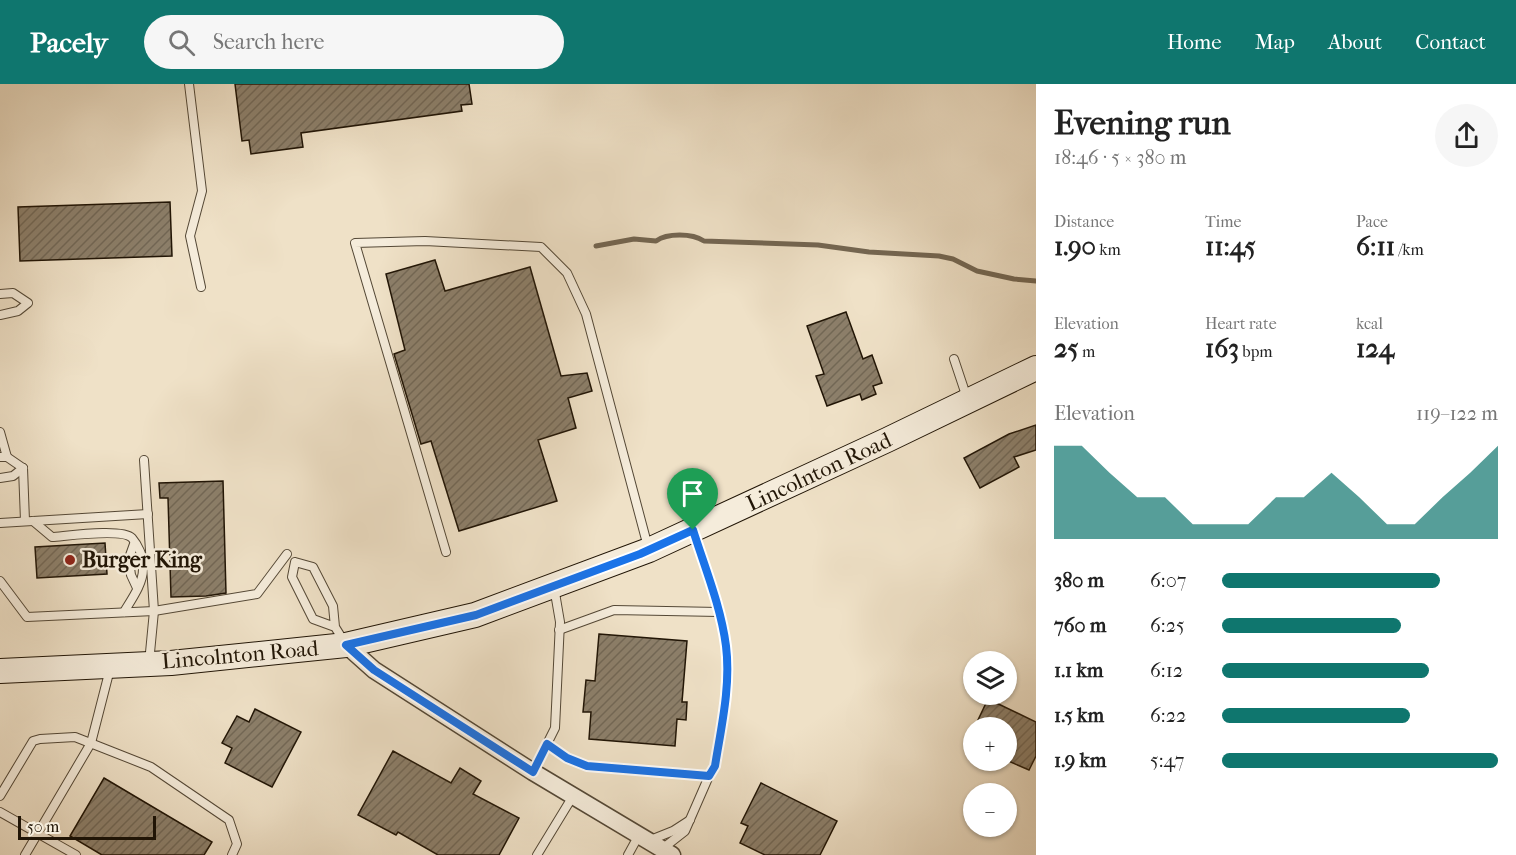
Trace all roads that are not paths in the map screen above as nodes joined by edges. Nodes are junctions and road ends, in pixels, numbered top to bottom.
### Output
1 (189, 84) edge
2 (201, 287) dead end
3 (0, 294) edge
4 (0, 315) edge
5 (954, 359) dead end
6 (1036, 368) edge
7 (968, 401) junction
8 (0, 432) edge
9 (3, 457) edge
10 (144, 460) dead end
11 (23, 468) junction
12 (0, 478) edge
13 (148, 514) junction
14 (29, 521) junction
15 (0, 523) edge
16 (693, 530) junction
17 (134, 544) junction
18 (649, 550) junction
19 (446, 552) dead end
20 (287, 554) dead end
21 (0, 581) edge
22 (554, 586) junction
23 (137, 588) junction
24 (154, 611) junction
25 (124, 612) junction
26 (719, 612) junction
27 (559, 630) junction
28 (340, 636) junction
29 (149, 664) junction
30 (111, 666) junction
31 (0, 672) edge
32 (91, 742) junction
33 (547, 744) junction
34 (533, 772) junction
35 (709, 776) junction
36 (0, 796) edge
37 (573, 796) junction
38 (0, 812) edge
39 (690, 820) junction
40 (38, 833) junction
41 (655, 845) edge
42 (25, 855) edge
43 (76, 855) edge
44 (232, 855) edge
45 (537, 855) edge
46 (628, 855) edge

1 - 2 lane
3 - 4 lane
5 - 7 lane
6 - 7 street, Lincolnton Road
7 - 16 street, Lincolnton Road
8 - 9 lane
9 - 11 lane
10 - 13 lane
11 - 12 lane
11 - 14 lane
13 - 14 lane
13 - 24 lane
14 - 15 lane
14 - 17 lane
16 - 18 street, Lincolnton Road
16 - 26 lane
17 - 23 lane
17 - 23 lane
18 - 19 lane
18 - 22 street, Lincolnton Road
20 - 24 lane
21 - 25 lane
22 - 27 lane
22 - 28 street, Lincolnton Road
23 - 25 lane
24 - 25 lane
24 - 29 lane
26 - 27 lane
26 - 35 lane
27 - 33 lane
28 - 28 lane
28 - 29 street, Lincolnton Road
28 - 34 street
29 - 30 street, Lincolnton Road
30 - 31 street, Lincolnton Road
30 - 32 lane
32 - 36 lane
32 - 40 lane
32 - 44 lane
33 - 34 lane
33 - 35 lane
34 - 37 street
35 - 39 lane
37 - 41 street
37 - 45 lane
38 - 40 lane
39 - 41 lane
39 - 41 lane
40 - 42 lane
40 - 43 lane
41 - 46 lane

